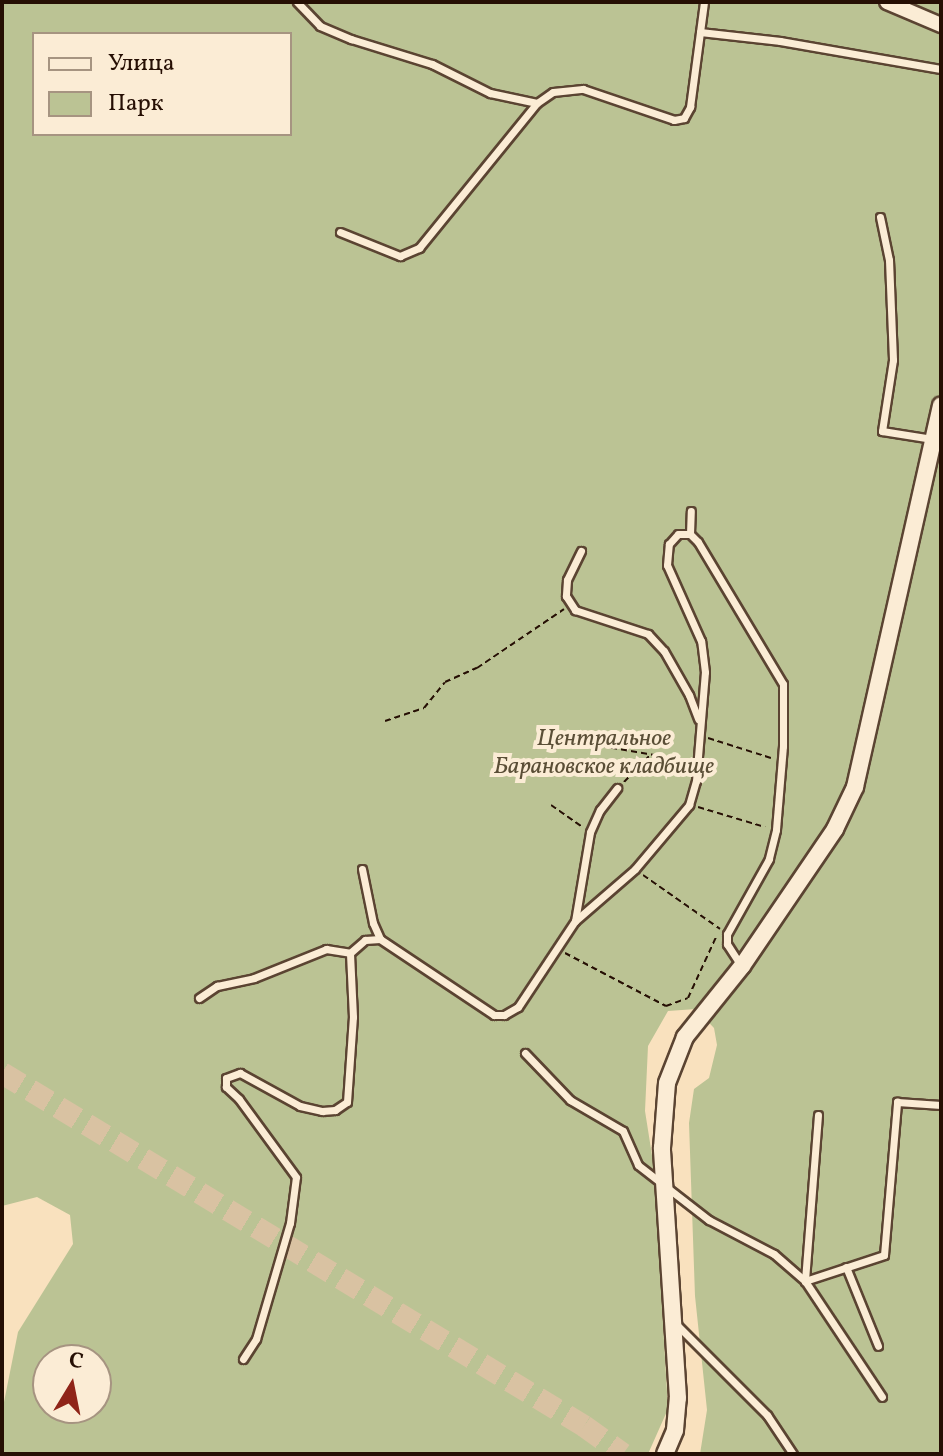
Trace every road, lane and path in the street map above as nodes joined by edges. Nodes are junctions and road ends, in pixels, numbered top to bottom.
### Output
1 (297, 2) edge
2 (704, 2) edge
3 (887, 2) edge
4 (941, 25) edge
5 (700, 32) junction
6 (941, 69) edge
7 (537, 103) junction
8 (880, 217) dead end
9 (340, 232) dead end
10 (941, 406) edge
11 (934, 440) junction
12 (691, 511) dead end
13 (690, 534) junction
14 (581, 551) dead end
15 (571, 604) junction
16 (698, 719) junction
17 (385, 721) dead end
18 (700, 736) junction
19 (572, 741) dead end
20 (651, 754) junction
21 (782, 761) junction
22 (697, 762) junction
23 (617, 788) joint
24 (551, 805) dead end
25 (689, 805) junction
26 (776, 830) junction
27 (590, 832) junction
28 (362, 869) dead end
29 (635, 869) junction
30 (575, 921) junction
31 (723, 932) junction
32 (380, 939) junction
33 (556, 948) junction
34 (350, 953) junction
35 (742, 966) junction
36 (199, 998) dead end
37 (525, 1053) dead end
38 (941, 1105) edge
39 (818, 1115) dead end
40 (664, 1183) junction
41 (846, 1267) junction
42 (805, 1281) junction
43 (671, 1320) junction
44 (878, 1346) dead end
45 (243, 1359) dead end
46 (882, 1397) dead end
47 (665, 1454) edge
48 (793, 1454) edge

1 - 7 lane
2 - 5 lane
3 - 4 street
5 - 6 lane
5 - 7 lane
7 - 9 lane
8 - 11 lane
10 - 11 street
11 - 35 street
12 - 13 lane
13 - 16 lane
13 - 21 lane
14 - 15 lane
15 - 16 lane
15 - 17 path
16 - 18 lane
18 - 21 path
18 - 22 lane
19 - 20 path
20 - 22 path
20 - 23 path
21 - 26 lane
22 - 25 lane
23 - 27 lane
24 - 27 path
25 - 26 path
25 - 29 lane
26 - 31 lane
27 - 30 lane
28 - 32 lane
29 - 30 lane
29 - 31 path
30 - 33 lane
31 - 33 path
31 - 35 lane
32 - 33 lane
32 - 34 lane
34 - 36 lane
34 - 45 lane
35 - 40 street
37 - 40 lane
38 - 41 lane
39 - 42 lane
40 - 42 lane
40 - 43 street
41 - 42 lane
41 - 44 lane
42 - 46 lane
43 - 47 street
43 - 48 lane

